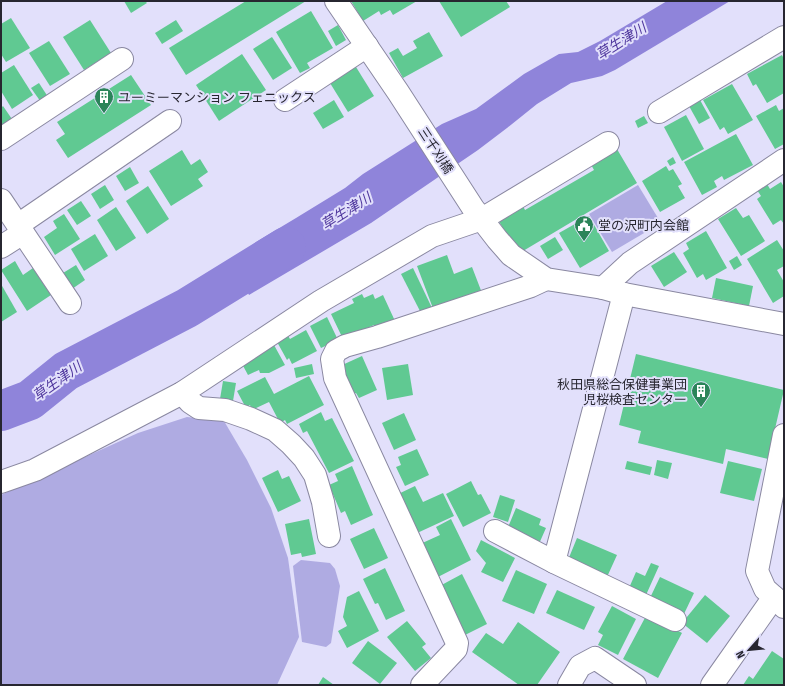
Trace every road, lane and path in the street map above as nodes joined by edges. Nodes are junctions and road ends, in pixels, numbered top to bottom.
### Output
1 (336, 1) edge
2 (784, 37) edge
3 (367, 46) junction
4 (122, 59) dead end
5 (285, 100) dead end
6 (659, 112) dead end
7 (170, 121) dead end
8 (1, 139) edge
9 (608, 143) dead end
10 (784, 160) edge
11 (1, 200) edge
12 (478, 213) junction
13 (20, 229) junction
14 (1, 247) edge
15 (546, 279) junction
16 (613, 291) junction
17 (70, 302) dead end
18 (784, 324) edge
19 (182, 393) junction
20 (784, 435) edge
21 (1, 482) edge
22 (494, 531) dead end
23 (329, 536) dead end
24 (554, 562) junction
25 (779, 602) edge
26 (675, 620) dead end
27 (422, 685) edge
28 (569, 685) edge
29 (635, 685) edge
30 (712, 685) edge

1 - 3 street, 三千刈橋
2 - 6 street
3 - 5 street
3 - 12 street, 三千刈橋
4 - 8 street
7 - 13 street
9 - 12 street
10 - 16 street
11 - 13 street
12 - 15 street, 三千刈橋
12 - 19 street
13 - 14 street
13 - 17 street
15 - 16 street
15 - 27 street
16 - 18 street
16 - 24 street
19 - 21 street
19 - 23 street
20 - 25 street
22 - 24 street
24 - 26 street
25 - 30 street
28 - 29 street

